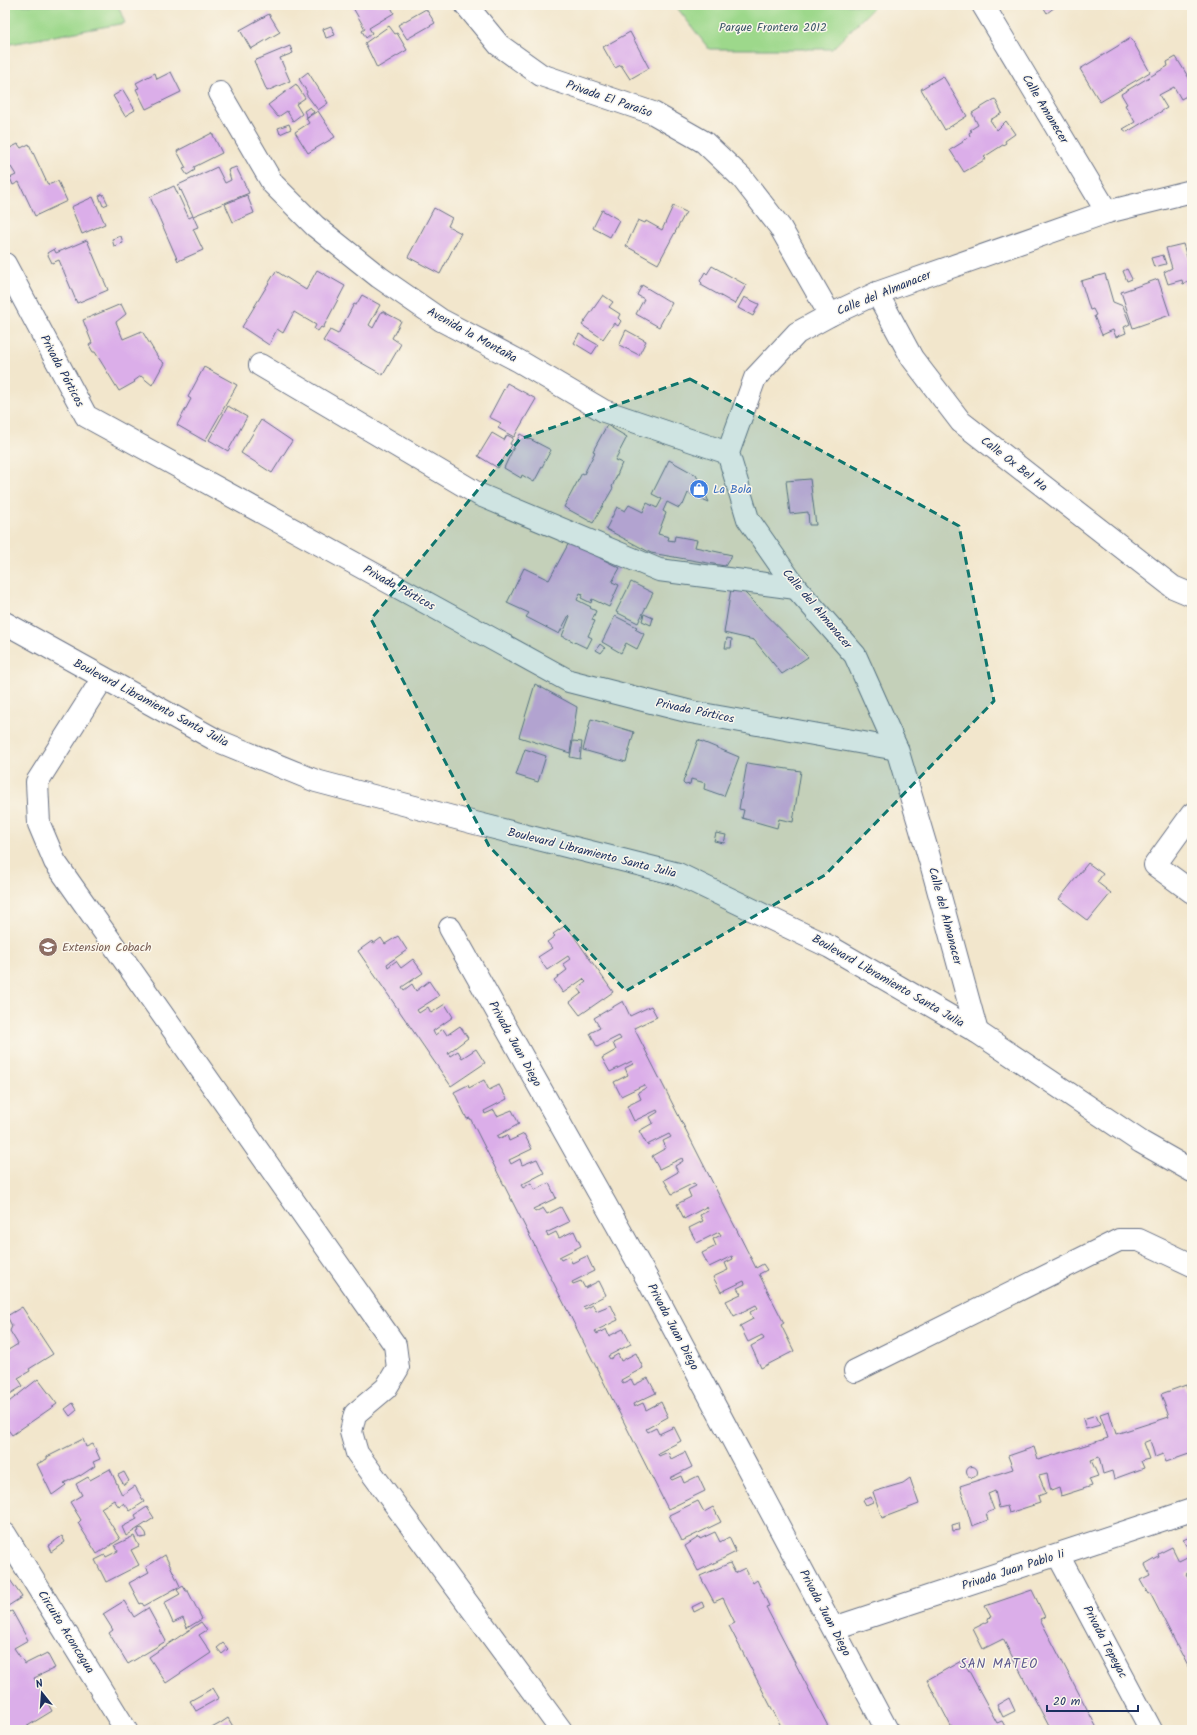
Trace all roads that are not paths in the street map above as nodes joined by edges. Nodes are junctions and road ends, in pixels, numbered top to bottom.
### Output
1 (466, 5) edge
2 (983, 5) edge
3 (220, 93) dead end
4 (1192, 191) edge
5 (1107, 212) junction
6 (5, 264) edge
7 (877, 293) junction
8 (830, 315) junction
9 (260, 365) dead end
10 (728, 453) junction
11 (796, 588) junction
12 (1192, 594) edge
13 (5, 623) edge
14 (103, 678) junction
15 (897, 749) junction
16 (1192, 814) edge
17 (1192, 892) edge
18 (450, 928) dead end
19 (977, 1032) junction
20 (1192, 1171) edge
21 (1192, 1265) edge
22 (855, 1371) dead end
23 (1192, 1510) edge
24 (5, 1534) edge
25 (1058, 1555) junction
26 (834, 1628) junction
27 (126, 1730) edge
28 (561, 1730) edge
29 (887, 1730) edge
30 (1151, 1730) edge

1 - 8 street, Privada El Paraíso
2 - 5 street, Calle Amanecer
3 - 10 street, Avenida la Montaña
4 - 5 street, Calle del Almanacer
5 - 7 street, Calle del Almanacer
6 - 15 street, Privada Pórticos
7 - 8 street, Calle del Almanacer
7 - 12 street, Calle Ox Bel Ha
8 - 10 street, Calle del Almanacer
9 - 11 street
10 - 11 street, Calle del Almanacer
11 - 15 street, Calle del Almanacer
13 - 14 street, Boulevard Libramiento Santa Julia
14 - 19 street, Boulevard Libramiento Santa Julia
14 - 28 street
15 - 19 street, Calle del Almanacer
16 - 17 street
18 - 26 street, Privada Juan Diego
19 - 20 street, Boulevard Libramiento Santa Julia
21 - 22 street
23 - 25 street, Privada Juan Pablo Ii
24 - 27 street, Circuito Aconcagua
25 - 26 street, Privada Juan Pablo Ii
25 - 30 street, Privada Tepeyac
26 - 29 street, Privada Juan Diego

